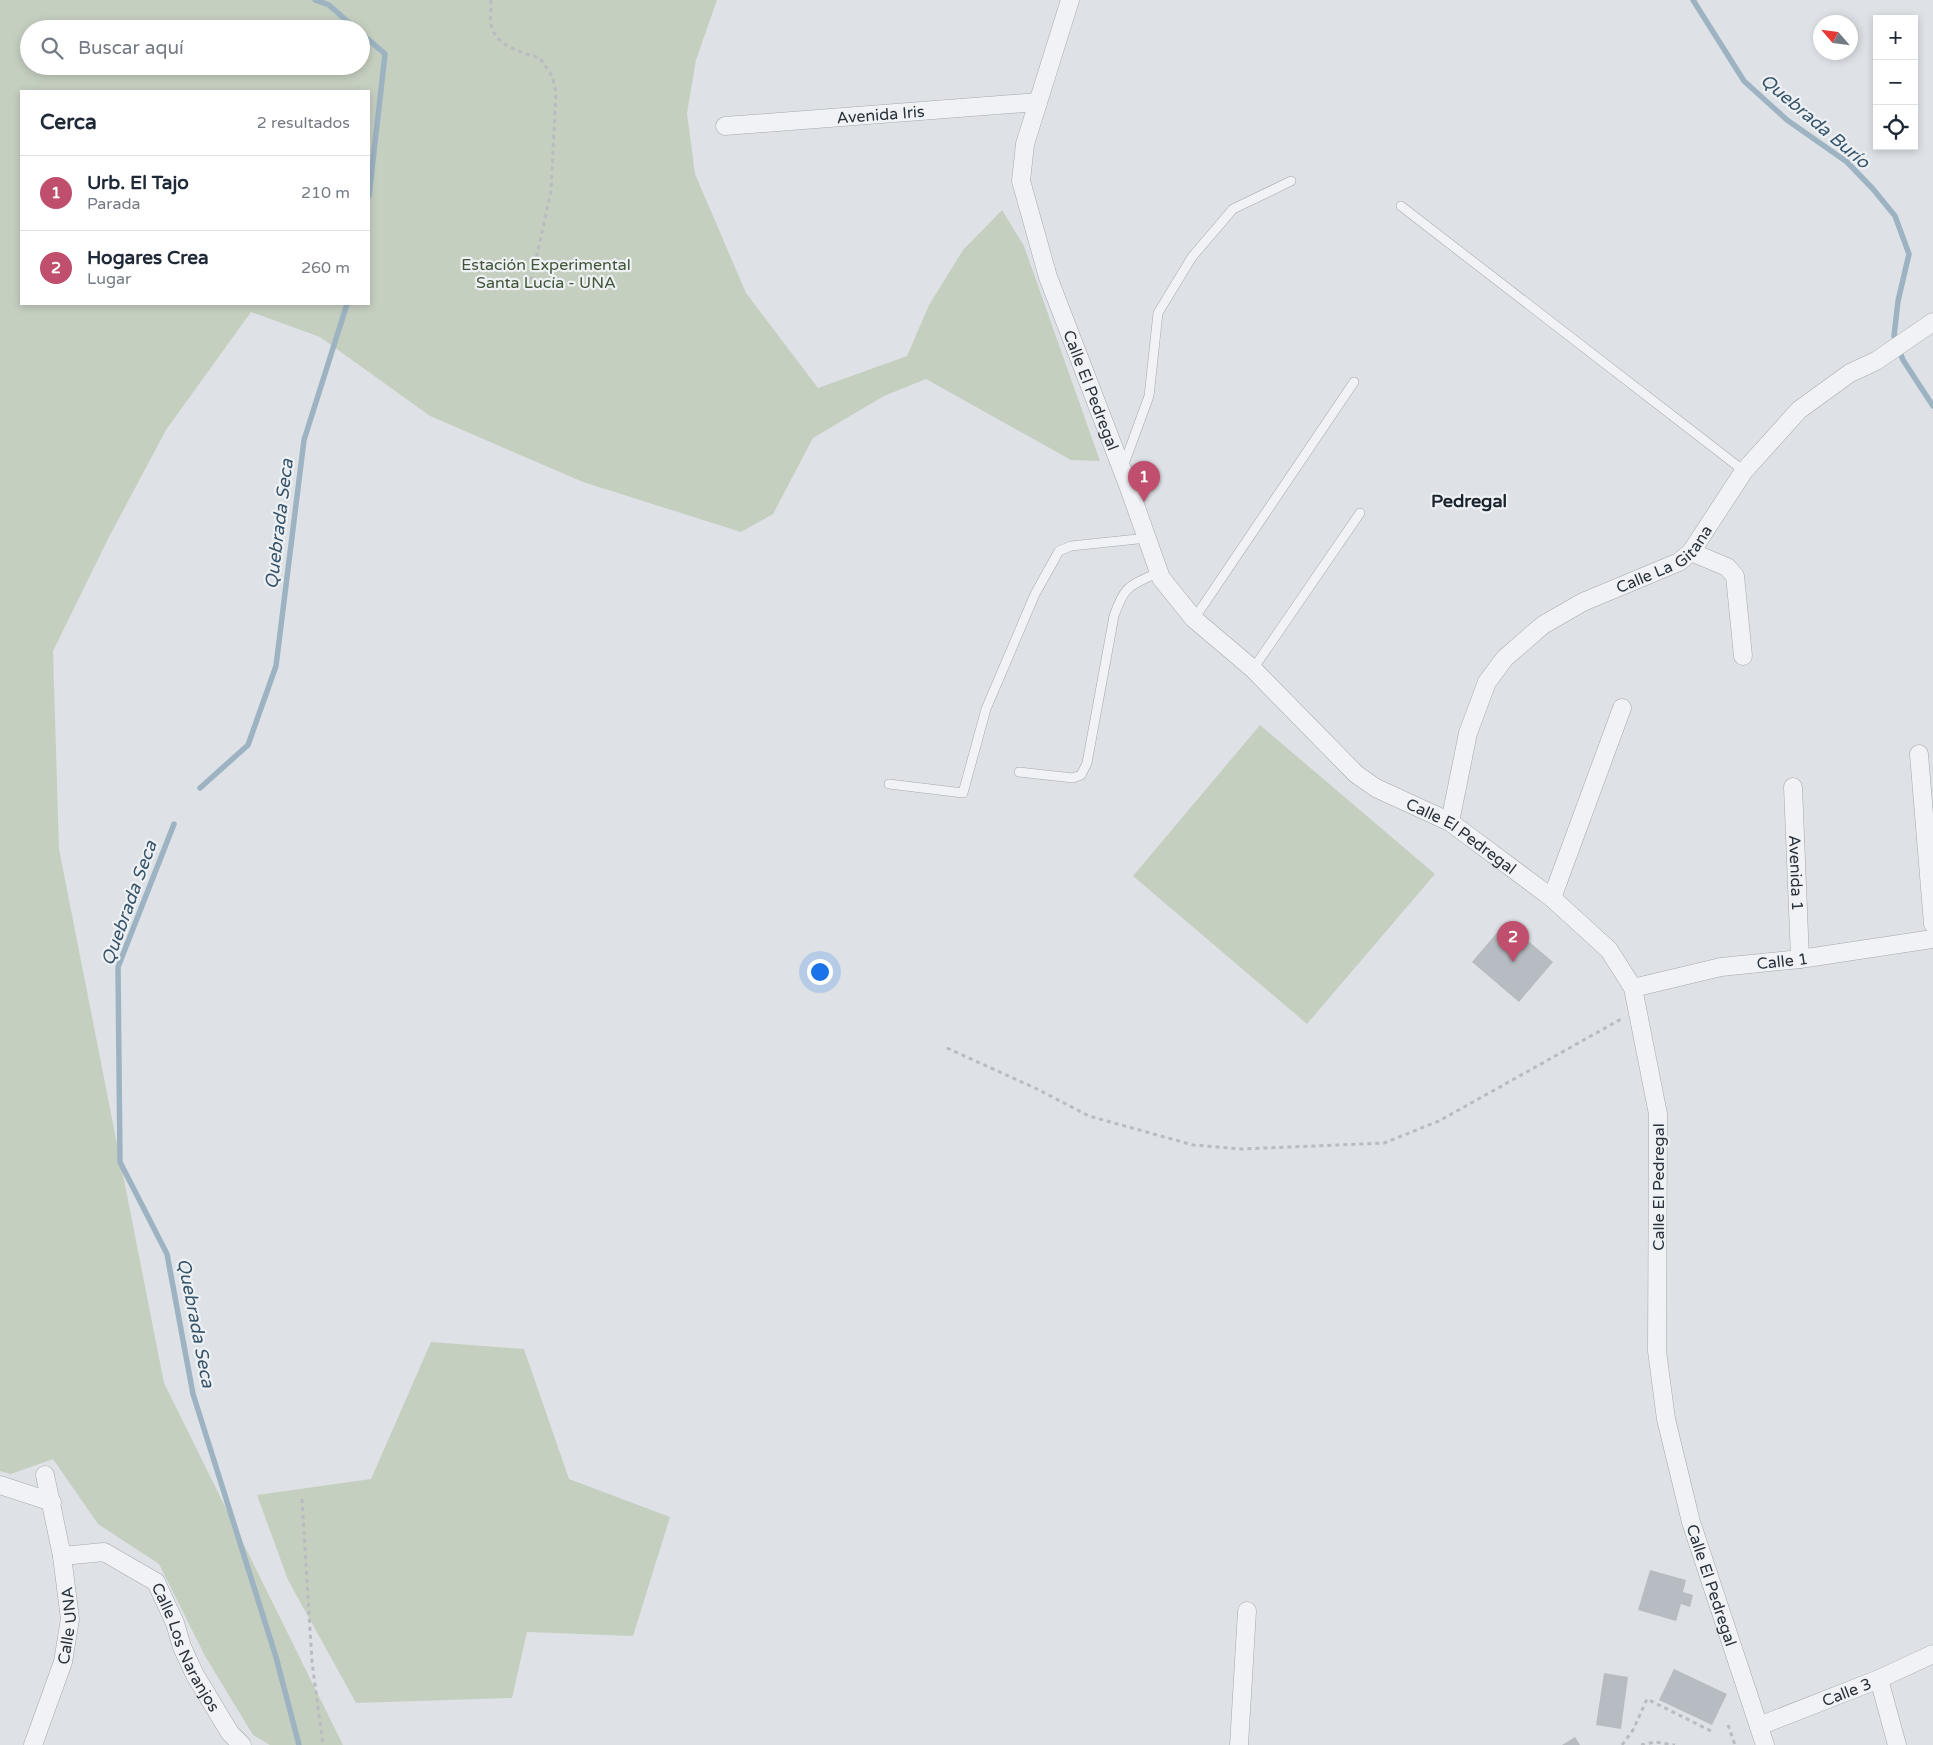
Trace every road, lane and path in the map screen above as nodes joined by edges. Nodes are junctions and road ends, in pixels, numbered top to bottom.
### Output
1 (491, 0) edge
2 (1070, 0) edge
3 (1038, 102) junction
4 (725, 126) dead end
5 (1290, 181) dead end
6 (1401, 206) dead end
7 (531, 282) dead end
8 (1933, 322) edge
9 (1354, 382) dead end
10 (1122, 470) junction
11 (1744, 471) junction
12 (1360, 513) dead end
13 (1147, 538) junction
14 (1691, 552) junction
15 (1159, 572) junction
16 (1194, 619) junction
17 (1743, 656) dead end
18 (1253, 670) junction
19 (1622, 708) dead end
20 (1920, 754) dead end
21 (1019, 772) dead end
22 (889, 784) dead end
23 (1793, 787) dead end
24 (1450, 822) junction
25 (1552, 898) junction
26 (1933, 924) edge
27 (1933, 939) edge
28 (1800, 959) junction
29 (1633, 988) junction
30 (1637, 1010) junction
31 (947, 1048) dead end
32 (45, 1475) dead end
33 (0, 1485) edge
34 (302, 1499) dead end
35 (52, 1502) junction
36 (62, 1556) junction
37 (1247, 1612) dead end
38 (1933, 1654) edge
39 (1879, 1679) junction
40 (1728, 1725) dead end
41 (1759, 1726) junction
42 (1713, 1732) dead end
43 (33, 1745) edge
44 (242, 1745) edge
45 (323, 1745) edge
46 (1239, 1745) edge
47 (1622, 1745) edge
48 (1641, 1745) edge
49 (1675, 1745) edge
50 (1735, 1745) edge
51 (1765, 1745) edge
52 (1897, 1745) edge

1 - 7 path
2 - 3 street, Calle El Pedregal
3 - 4 street, Avenida Iris
3 - 10 street, Calle El Pedregal
5 - 10 lane
6 - 11 lane
8 - 11 street, Calle La Gitana
9 - 16 lane
10 - 13 street, Calle El Pedregal
11 - 14 street, Calle La Gitana
12 - 18 lane
13 - 15 street, Calle El Pedregal
13 - 22 lane
14 - 17 street
14 - 24 street, Calle La Gitana
15 - 16 street, Calle El Pedregal
15 - 21 lane
16 - 18 street, Calle El Pedregal
18 - 24 street, Calle El Pedregal
19 - 25 street
20 - 26 street
23 - 28 street, Avenida 1
24 - 25 street, Calle El Pedregal
25 - 29 street, Calle El Pedregal
27 - 28 street, Calle 1
28 - 29 street, Calle 1
29 - 30 street, Calle El Pedregal
30 - 31 path
30 - 41 street, Calle El Pedregal
32 - 35 street, Calle UNA
33 - 35 street
34 - 45 path
35 - 36 street, Calle UNA
36 - 43 street, Calle UNA
36 - 44 street, Calle Los Naranjos
37 - 46 street
38 - 39 street, Calle 3
39 - 41 street, Calle 3
39 - 52 street
40 - 50 path
41 - 51 street, Calle El Pedregal
42 - 47 path
48 - 49 path

